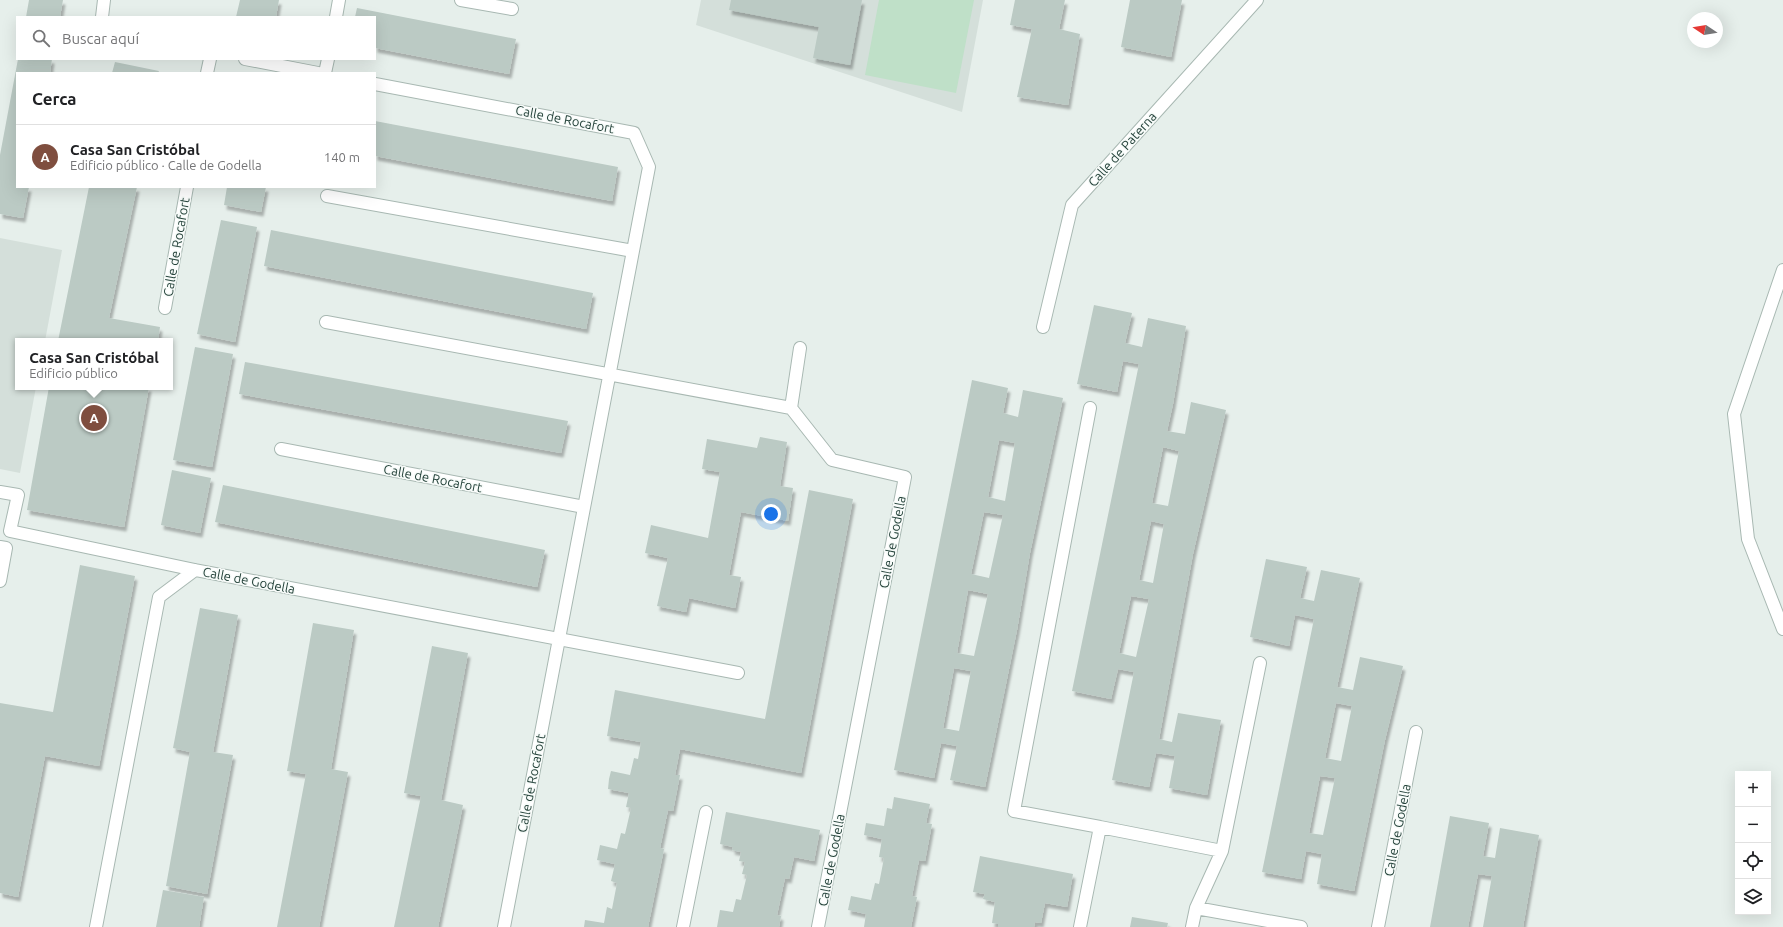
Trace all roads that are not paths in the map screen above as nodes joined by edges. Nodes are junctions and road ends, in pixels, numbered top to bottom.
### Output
1 (104, 0) edge
2 (339, 0) edge
3 (461, 0) edge
4 (1257, 0) edge
5 (512, 9) dead end
6 (102, 16) edge
7 (336, 16) edge
8 (210, 60) edge
9 (250, 60) edge
10 (328, 60) edge
11 (207, 72) edge
12 (313, 72) edge
13 (325, 72) edge
14 (376, 84) edge
15 (187, 188) edge
16 (327, 196) dead end
17 (633, 251) junction
18 (1783, 270) edge
19 (166, 308) dead end
20 (326, 322) dead end
21 (1043, 327) dead end
22 (800, 348) dead end
23 (609, 376) junction
24 (791, 408) junction
25 (1090, 408) dead end
26 (281, 449) dead end
27 (0, 492) edge
28 (584, 507) junction
29 (10, 531) junction
30 (3, 548) edge
31 (195, 570) junction
32 (0, 580) edge
33 (1783, 629) edge
34 (559, 639) junction
35 (1260, 663) dead end
36 (738, 673) dead end
37 (1416, 732) dead end
38 (706, 812) dead end
39 (1100, 827) junction
40 (1222, 850) junction
41 (1196, 908) junction
42 (96, 927) edge
43 (504, 927) edge
44 (683, 927) edge
45 (818, 927) edge
46 (1080, 927) edge
47 (1192, 927) edge
48 (1301, 927) edge
49 (1378, 927) edge

1 - 6 street
2 - 7 street
3 - 5 street
4 - 21 street, Calle de Paterna
8 - 11 street
9 - 12 street
10 - 13 street
14 - 17 street, Calle de Rocafort
15 - 19 street, Calle de Rocafort
16 - 17 street
17 - 23 street, Calle de Rocafort
18 - 33 street
20 - 23 street
22 - 24 street
23 - 24 street
23 - 28 street, Calle de Rocafort
24 - 45 street, Calle de Godella
25 - 39 street
26 - 28 street, Calle de Rocafort
27 - 29 street
28 - 34 street, Calle de Rocafort
29 - 30 street
29 - 31 street
30 - 32 street
31 - 34 street, Calle de Godella
31 - 42 street, Calle de Godella
34 - 36 street
34 - 43 street, Calle de Rocafort
35 - 40 street
37 - 49 street, Calle de Godella
38 - 44 street
39 - 40 street
39 - 46 street
40 - 41 street
41 - 47 street
41 - 48 street

